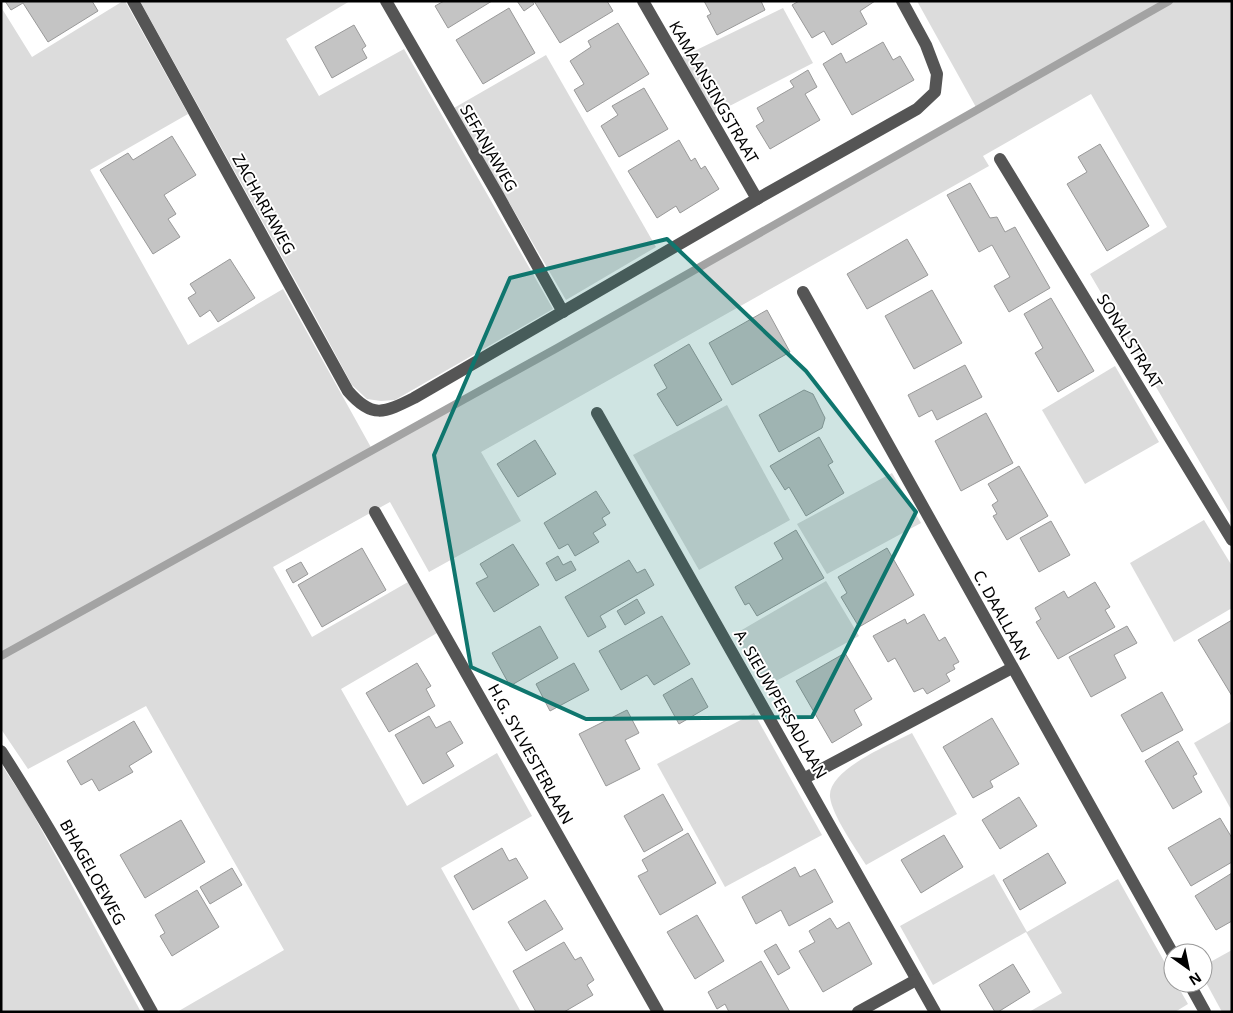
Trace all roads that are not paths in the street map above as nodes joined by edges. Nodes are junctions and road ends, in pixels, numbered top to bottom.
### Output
1 (133, 1) edge
2 (386, 1) edge
3 (643, 1) edge
4 (902, 1) edge
5 (1000, 159) dead end
6 (756, 199) junction
7 (803, 292) dead end
8 (562, 312) junction
9 (598, 413) dead end
10 (376, 512) dead end
11 (1232, 540) edge
12 (1012, 668) junction
13 (1, 751) edge
14 (804, 778) junction
15 (1167, 943) edge
16 (916, 980) junction
17 (1195, 993) edge
18 (152, 1012) edge
19 (658, 1012) edge
20 (858, 1012) edge
21 (935, 1012) edge
22 (1205, 1012) edge

1 - 8 street, ZACHARIAWEG
2 - 8 street, SEFANJAWEG
3 - 6 street, KAMAANSINGSTRAAT
4 - 6 street
5 - 11 street, SONALSTRAAT
6 - 8 street
7 - 12 street, C. DAALLAAN
9 - 14 street, A. SIEUWPERSADLAAN
10 - 19 street, H.G. SYLVESTERLAAN
12 - 14 street
12 - 15 street, C. DAALLAAN
13 - 18 street, BHAGELOEWEG
14 - 16 street, A. SIEUWPERSADLAAN
16 - 20 street
16 - 21 street, A. SIEUWPERSADLAAN
17 - 22 street

